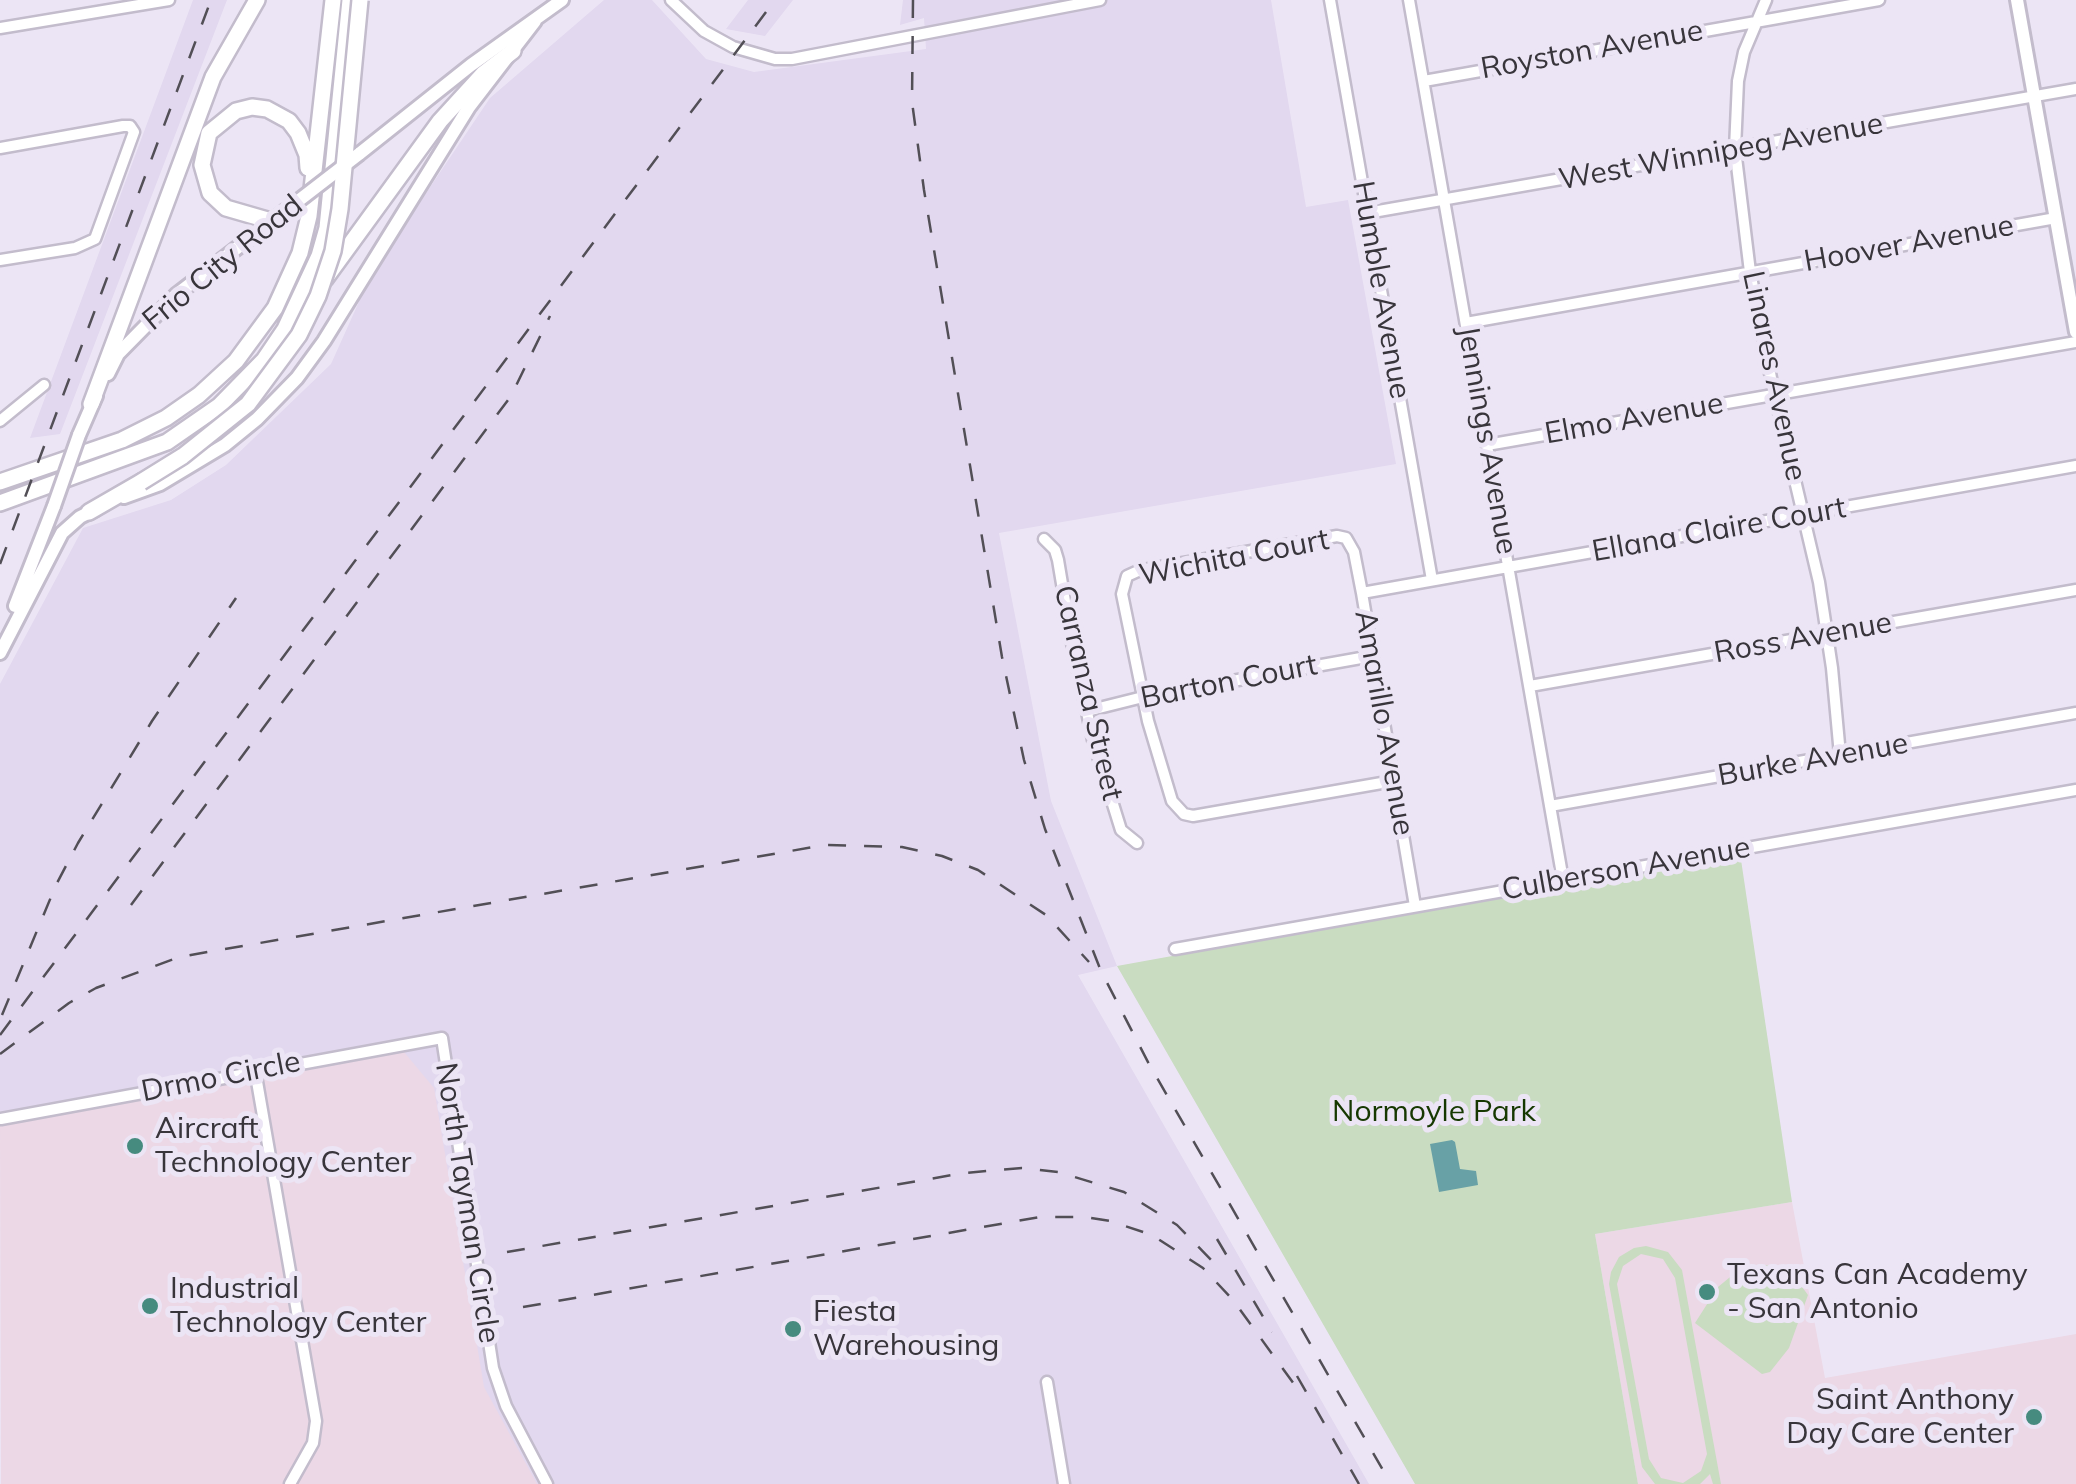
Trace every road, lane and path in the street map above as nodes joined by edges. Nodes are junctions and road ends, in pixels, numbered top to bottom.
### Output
1 (68, 0) edge
2 (169, 0) edge
3 (256, 0) edge
4 (333, 0) edge
5 (350, 0) edge
6 (360, 0) edge
7 (562, 0) edge
8 (671, 0) edge
9 (1100, 0) edge
10 (1330, 0) edge
11 (1409, 0) edge
12 (1766, 0) edge
13 (1879, 0) edge
14 (2018, 0) edge
15 (70, 16) junction
16 (1756, 20) junction
17 (535, 22) junction
18 (0, 28) edge
19 (513, 51) junction
20 (1424, 81) junction
21 (2076, 89) edge
22 (2035, 96) junction
23 (0, 148) edge
24 (1735, 149) junction
25 (1444, 201) junction
26 (310, 211) junction
27 (1367, 213) junction
28 (2056, 218) junction
29 (271, 221) junction
30 (0, 260) edge
31 (1750, 272) junction
32 (1466, 322) junction
33 (285, 329) junction
34 (2076, 332) edge
35 (2076, 342) edge
36 (44, 385) dead end
37 (1775, 394) junction
38 (91, 404) junction
39 (0, 421) edge
40 (1487, 445) junction
41 (2076, 466) edge
42 (0, 482) edge
43 (0, 503) edge
44 (52, 512) junction
45 (89, 512) junction
46 (1805, 514) junction
47 (70, 524) junction
48 (1044, 539) dead end
49 (1349, 542) joint
50 (1509, 567) junction
51 (1432, 580) junction
52 (2076, 590) edge
53 (1362, 593) junction
54 (1827, 634) junction
55 (0, 650) edge
56 (1372, 656) junction
57 (1530, 686) junction
58 (1143, 697) junction
59 (1086, 711) junction
60 (2076, 713) edge
61 (1840, 755) junction
62 (1393, 781) junction
63 (2076, 790) edge
64 (1550, 806) junction
65 (1138, 843) dead end
66 (1563, 880) junction
67 (1415, 906) junction
68 (1175, 949) dead end
69 (442, 1038) joint
70 (254, 1070) junction
71 (0, 1119) edge
72 (1047, 1382) dead end
73 (287, 1484) edge
74 (547, 1484) edge
75 (1064, 1484) edge

1 - 15 street
2 - 15 street
3 - 38 highway
4 - 26 highway
5 - 33 highway
6 - 45 highway, bridge
7 - 17 main road, Frio City Road
8 - 9 street
10 - 27 street, Humble Avenue
11 - 20 street, Jennings Avenue
12 - 16 street, Linares Avenue
13 - 16 street, Royston Avenue
14 - 22 main road
15 - 18 street
16 - 20 street, Royston Avenue
16 - 24 street, Linares Avenue
17 - 19 main road, Frio City Road
17 - 29 main road, Frio City Road, bridge
19 - 33 highway
19 - 45 main road, Frio City Road
20 - 25 street, Jennings Avenue
21 - 22 street, West Winnipeg Avenue
22 - 24 street, West Winnipeg Avenue
22 - 28 main road
23 - 30 street
24 - 25 street, West Winnipeg Avenue
24 - 31 street, Linares Avenue
25 - 27 street, West Winnipeg Avenue
25 - 32 street, Jennings Avenue
26 - 29 highway
26 - 42 highway
27 - 51 street, Humble Avenue
28 - 31 street, Hoover Avenue
28 - 34 main road
29 - 38 main road, Frio City Road
31 - 32 street, Hoover Avenue
31 - 37 street, Linares Avenue
32 - 40 street, Jennings Avenue
33 - 43 highway
35 - 37 street, Elmo Avenue
36 - 39 street
37 - 40 street, Elmo Avenue
37 - 46 street, Linares Avenue
38 - 44 main road, Frio City Road, bridge
40 - 50 street, Jennings Avenue
41 - 46 street, Ellana Claire Court
44 - 47 main road
44 - 55 main road, Frio City Road
45 - 47 main road, Frio City Road
46 - 50 street, Ellana Claire Court
46 - 54 street, Linares Avenue
47 - 55 main road, Frio City Road
48 - 59 street, Carranza Street
49 - 53 street, Amarillo Avenue
49 - 58 street, Wichita Court
50 - 51 street, Ellana Claire Court
50 - 57 street, Jennings Avenue
51 - 53 street, Ellana Claire Court
52 - 54 street, Ross Avenue
53 - 56 street, Amarillo Avenue
54 - 57 street, Ross Avenue
54 - 61 street, Linares Avenue
56 - 58 street, Barton Court
56 - 62 street, Amarillo Avenue
57 - 64 street, Jennings Avenue
58 - 59 street, Barton Court
58 - 62 street
59 - 65 street, Carranza Street
60 - 61 street, Burke Avenue
61 - 64 street, Burke Avenue
62 - 67 street, Amarillo Avenue
63 - 66 street, Culberson Avenue
64 - 66 street, Jennings Avenue
66 - 67 street, Culberson Avenue
67 - 68 street, Culberson Avenue
69 - 70 street, Drmo Circle
69 - 74 street, North Tayman Circle
70 - 71 street, Drmo Circle
70 - 73 street
72 - 75 street

